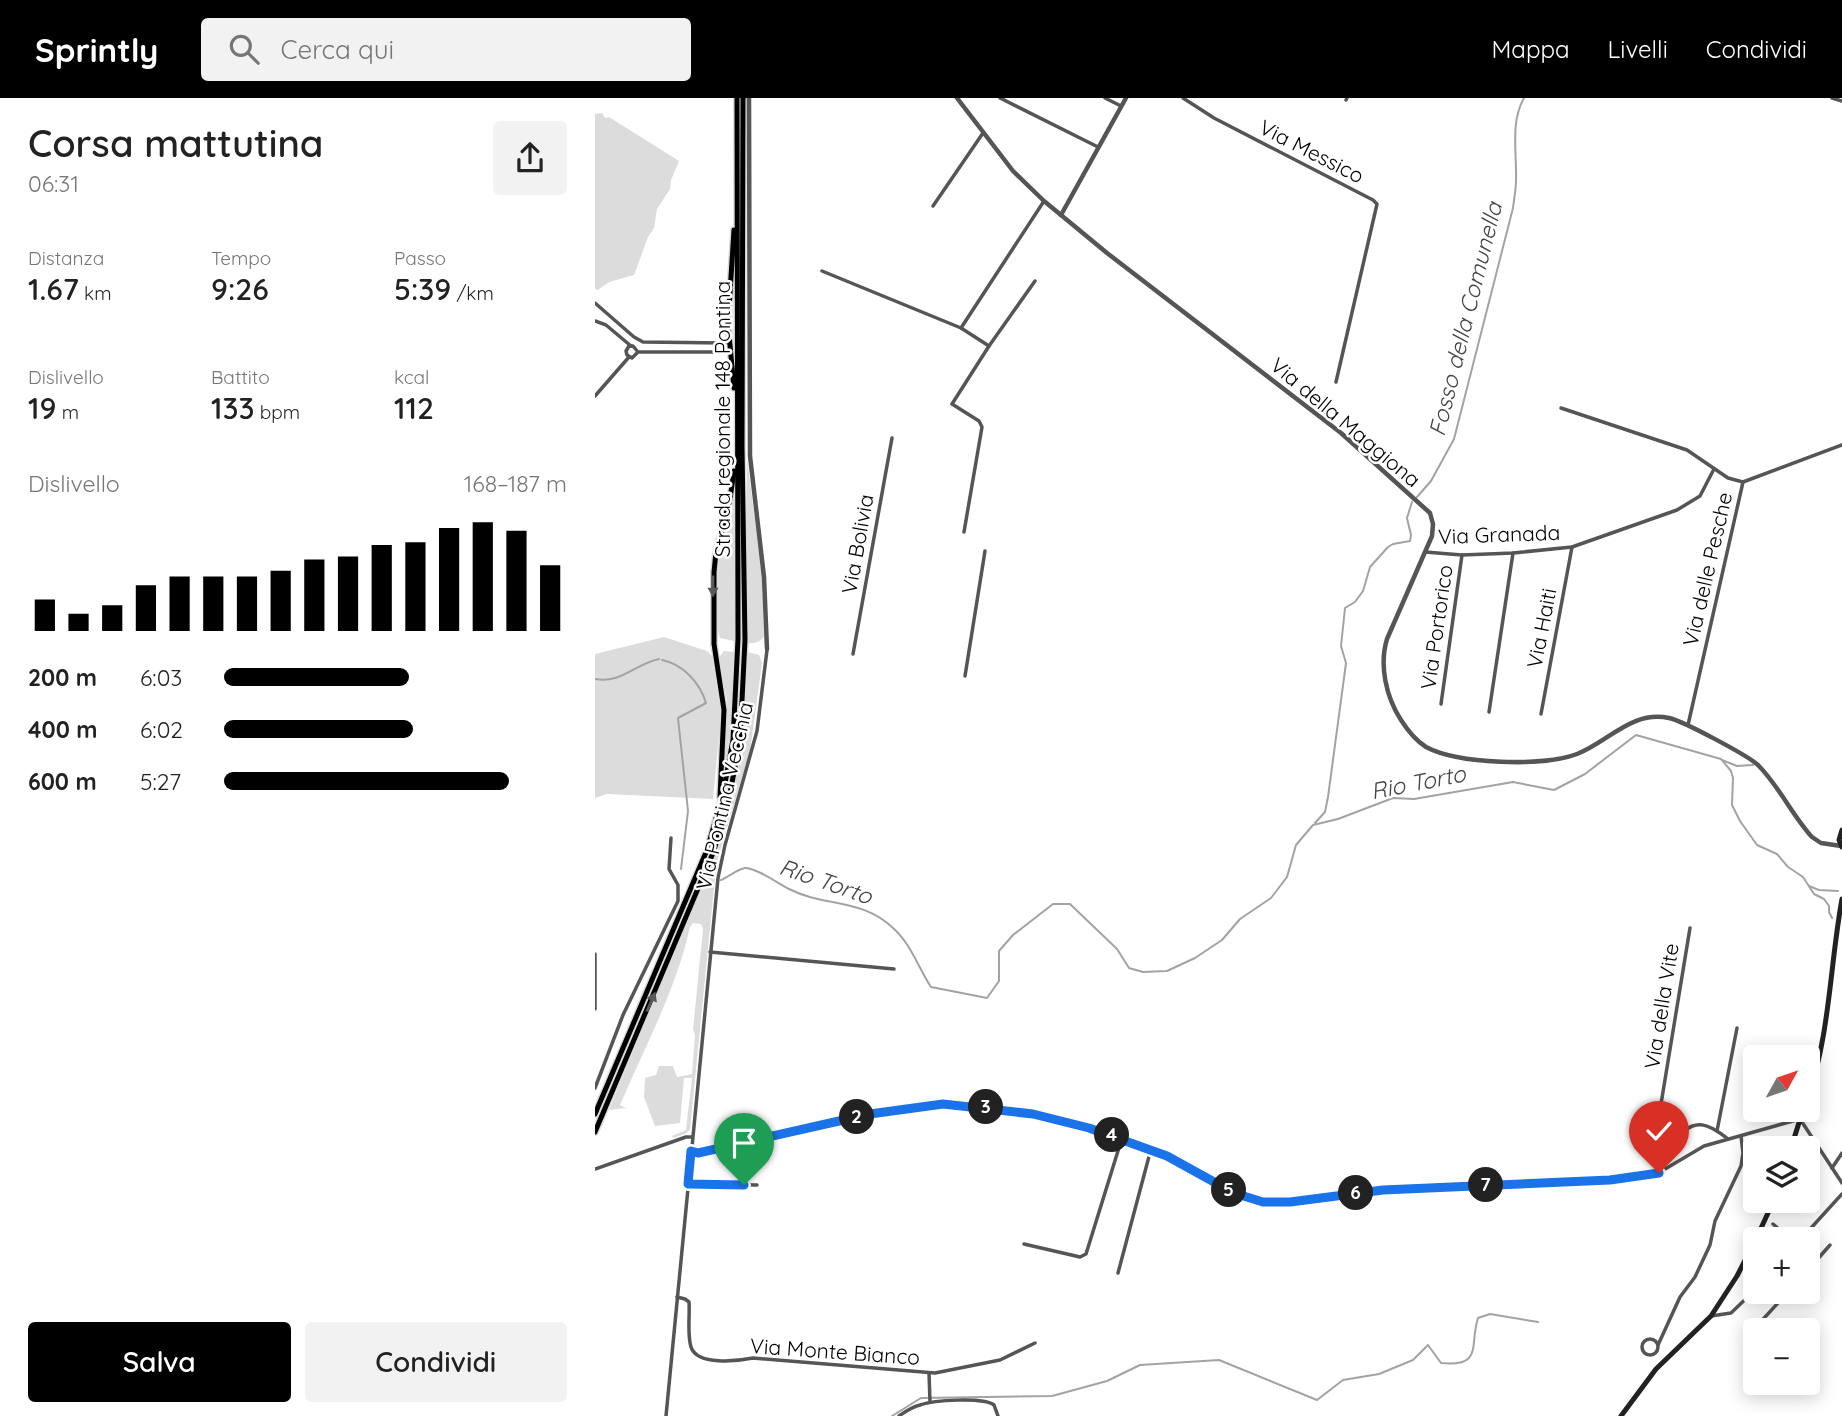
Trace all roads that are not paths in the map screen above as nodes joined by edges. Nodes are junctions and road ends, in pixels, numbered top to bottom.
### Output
1 (737, 98) edge
2 (743, 98) edge
3 (749, 98) edge
4 (957, 98) edge
5 (1000, 98) edge
6 (1105, 98) edge
7 (1126, 98) edge
8 (1182, 98) edge
9 (1832, 98) edge
10 (1842, 101) edge
11 (1121, 106) junction
12 (983, 133) junction
13 (1098, 148) junction
14 (1044, 201) junction
15 (933, 206) dead end
16 (737, 213) junction
17 (1061, 215) junction
18 (823, 271) dead end
19 (1035, 281) dead end
20 (595, 303) edge
21 (595, 321) edge
22 (961, 328) junction
23 (727, 342) junction
24 (631, 346) junction
25 (989, 346) junction
26 (638, 352) junction
27 (712, 352) junction
28 (730, 352) junction
29 (629, 357) junction
30 (1336, 382) dead end
31 (595, 396) edge
32 (737, 405) junction
33 (1561, 408) dead end
34 (892, 438) dead end
35 (1842, 445) edge
36 (737, 447) junction
37 (1714, 469) junction
38 (1743, 482) junction
39 (964, 532) dead end
40 (1572, 547) junction
41 (985, 551) dead end
42 (1425, 552) junction
43 (1514, 553) junction
44 (1462, 555) junction
45 (742, 639) junction
46 (767, 649) joint
47 (853, 654) dead end
48 (965, 676) dead end
49 (1441, 704) dead end
50 (1489, 712) dead end
51 (1541, 714) dead end
52 (1688, 725) junction
53 (736, 740) junction
54 (719, 811) junction
55 (1841, 832) edge
56 (671, 838) dead end
57 (1827, 844) junction
58 (1842, 846) edge
59 (703, 870) junction
60 (698, 882) junction
61 (1842, 899) edge
62 (1690, 928) dead end
63 (1842, 935) edge
64 (1834, 940) junction
65 (710, 951) junction
66 (595, 954) edge
67 (894, 969) dead end
68 (595, 1009) edge
69 (1737, 1028) dead end
70 (1820, 1052) edge
71 (595, 1088) edge
72 (595, 1114) edge
73 (1790, 1122) edge
74 (1802, 1122) edge
75 (1717, 1131) junction
76 (595, 1132) edge
77 (1741, 1136) junction
78 (692, 1137) junction
79 (1122, 1138) junction
80 (1728, 1139) junction
81 (1151, 1149) junction
82 (691, 1151) junction
83 (1842, 1153) edge
84 (1832, 1168) junction
85 (595, 1170) edge
86 (1842, 1183) edge
87 (688, 1184) junction
88 (757, 1185) dead end
89 (1842, 1194) edge
90 (1773, 1224) dead end
91 (1776, 1227) edge
92 (1812, 1227) edge
93 (1024, 1244) dead end
94 (1830, 1245) dead end
95 (1820, 1256) edge
96 (1743, 1265) edge
97 (1118, 1273) dead end
98 (677, 1297) junction
99 (1743, 1302) edge
100 (1777, 1304) edge
101 (1711, 1316) junction
102 (1764, 1318) edge
103 (1035, 1343) dead end
104 (1658, 1345) junction
105 (929, 1373) junction
106 (930, 1402) junction
107 (666, 1416) edge
108 (899, 1416) edge
109 (998, 1416) edge
110 (1621, 1416) edge

1 - 16 highway, Strada regionale 148 Pontina
2 - 45 highway, Strada regionale 148 Pontina
3 - 46 street, Via Pontina Vecchia
4 - 12 street, Via della Maggiona
5 - 13 street
6 - 11 street
7 - 11 street
8 - 30 street, Via Messico
9 - 10 street
11 - 13 street
12 - 14 street, Via della Maggiona
12 - 15 street
13 - 17 street
14 - 17 street, Via della Maggiona
14 - 22 street
16 - 23 highway
16 - 32 highway, Strada regionale 148 Pontina
17 - 42 street, Via della Maggiona
18 - 22 street
19 - 25 street
20 - 23 street
21 - 24 street
22 - 25 street
23 - 27 street
23 - 28 highway
24 - 26 street
24 - 29 street
25 - 39 street
26 - 27 street
26 - 29 street
27 - 28 street
28 - 32 highway
29 - 31 street
32 - 36 highway, Strada regionale 148 Pontina
33 - 37 street
34 - 47 street, Via Bolivia
35 - 38 street, Via delle Pesche
36 - 45 highway, Strada regionale 148 Pontina
36 -> 54 highway
37 - 38 street
37 - 40 street, Via Granada
38 - 52 street, Via delle Pesche
40 - 43 street, Via Granada
40 - 51 street, Via Haiti
41 - 48 street
42 - 44 street, Via Granada
42 - 52 street, Via della Maggiona
43 - 44 street, Via Granada
43 - 50 street
44 - 49 street, Via Portorico
45 - 53 highway, Strada regionale 148 Pontina
46 - 65 street, Via Pontina Vecchia
52 - 57 street, Via della Maggiona
53 - 54 highway
53 - 59 highway
54 - 59 highway
55 - 57 street
55 - 58 main road
56 - 71 street
57 - 58 street
59 - 60 highway
60 - 72 highway
76 -> 60 highway
61 - 64 main road
62 - 75 street, Via della Vite
63 - 64 main road
64 - 70 main road
65 - 67 street
65 - 78 street, Via Pontina Vecchia
66 - 68 street
69 - 75 street
73 - 77 street
74 - 84 street
75 - 80 street
77 - 80 street
77 - 104 street
78 - 82 street, Via Pontina Vecchia
78 - 85 street
79 - 81 street
79 - 82 street
79 - 93 street
80 - 81 street
81 - 97 street
82 - 87 street, Via Pontina Vecchia
83 - 84 street
84 - 86 street
87 - 88 street
87 - 98 street, Via Pontina Vecchia
89 - 92 street
90 - 91 street
94 - 95 street
96 - 101 main road
98 - 105 street, Via Monte Bianco
98 - 107 street, Via Pontina Vecchia
99 - 101 street
100 - 102 street
101 - 110 main road
103 - 105 street, Via Monte Bianco
104 - 104 street
105 - 106 street
106 - 108 street
106 - 109 street

